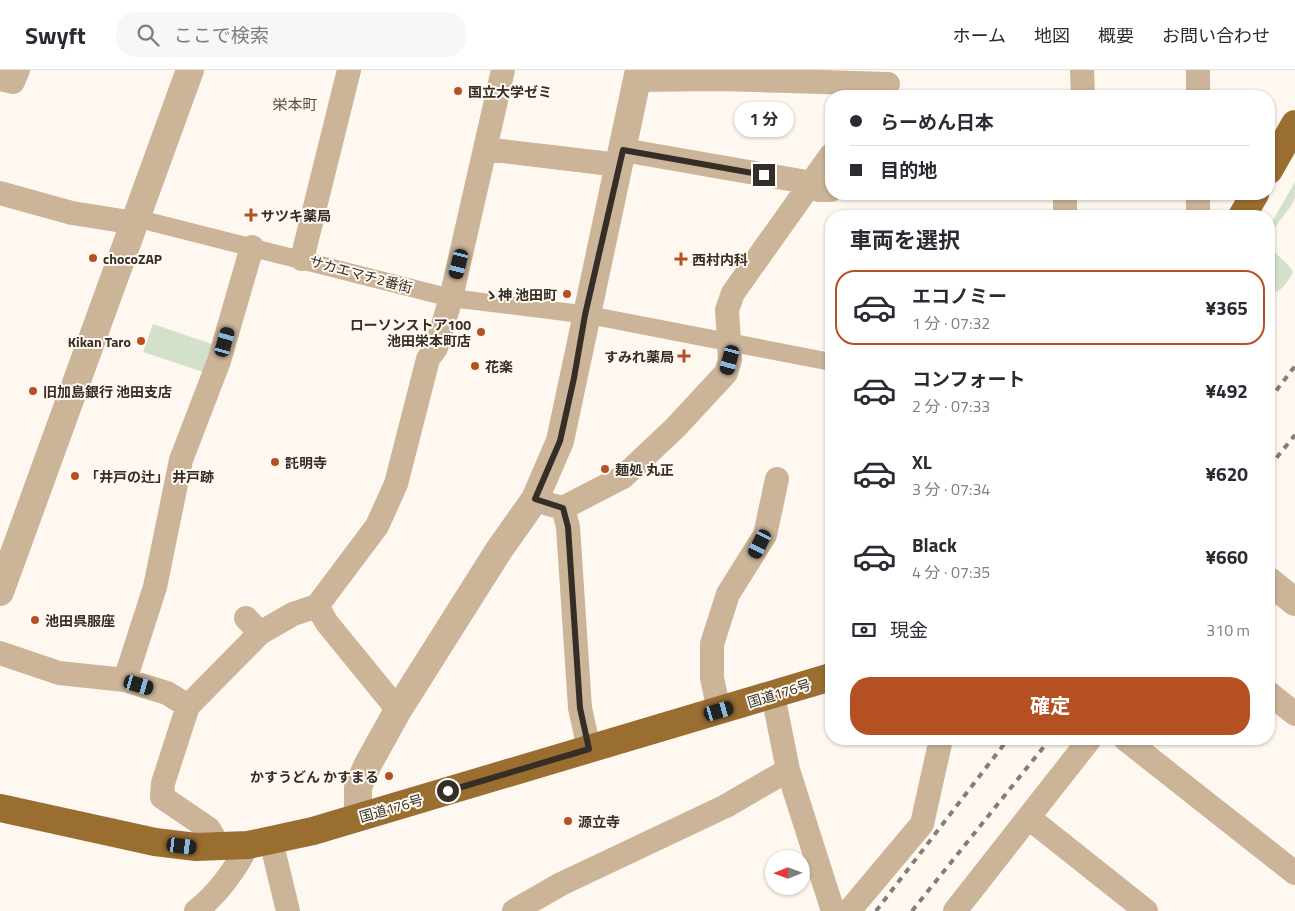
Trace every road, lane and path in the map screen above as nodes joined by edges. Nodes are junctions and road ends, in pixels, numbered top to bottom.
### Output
1 (18, 70) edge
2 (190, 70) edge
3 (349, 70) edge
4 (503, 70) edge
5 (1082, 70) edge
6 (1198, 70) edge
7 (638, 75) edge
8 (0, 79) edge
9 (886, 84) edge
10 (1083, 90) edge
11 (1198, 90) edge
12 (1295, 124) edge
13 (484, 149) junction
14 (621, 157) junction
15 (1275, 159) edge
16 (825, 174) edge
17 (821, 188) edge
18 (0, 193) edge
19 (143, 223) junction
20 (252, 247) junction
21 (302, 259) junction
22 (451, 298) junction
23 (573, 313) dead end
24 (599, 317) dead end
25 (727, 342) junction
26 (825, 361) edge
27 (777, 479) dead end
28 (535, 499) junction
29 (563, 508) junction
30 (1275, 586) edge
31 (0, 592) edge
32 (1295, 602) edge
33 (317, 606) junction
34 (0, 653) edge
35 (825, 679) edge
36 (125, 680) junction
37 (773, 695) junction
38 (1275, 698) edge
39 (188, 706) junction
40 (398, 710) junction
41 (719, 711) junction
42 (1295, 714) edge
43 (940, 745) edge
44 (1085, 745) edge
45 (1133, 745) edge
46 (589, 749) junction
47 (788, 770) junction
48 (0, 808) edge
49 (358, 817) junction
50 (1029, 818) junction
51 (260, 843) junction
52 (219, 846) junction
53 (1295, 873) edge
54 (196, 911) edge
55 (288, 911) edge
56 (514, 911) edge
57 (833, 911) edge
58 (849, 911) edge
59 (955, 911) edge
60 (1146, 911) edge

1 - 8 street
2 - 19 street
3 - 21 street
4 - 13 street
5 - 10 street
6 - 11 street
7 - 9 street
7 - 14 street
12 - 15 highway
13 - 14 street
13 - 22 street
14 - 17 street
14 - 28 street
16 - 17 street
17 - 25 street
18 - 19 street
19 - 20 street, サカエマチ2番街
19 - 31 street
20 - 21 street, サカエマチ2番街
20 - 36 street
21 - 22 street, サカエマチ2番街
22 - 23 street, サカエマチ2番街
22 - 33 street
24 - 25 street
25 - 26 street
25 - 29 street
27 - 41 street
28 - 29 street
28 - 40 street
29 - 46 street
30 - 32 street
33 - 39 street
33 - 40 street
34 - 36 street
35 - 37 highway, 国道176号
36 - 39 street
37 - 41 highway, 国道176号
37 - 47 street
38 - 42 street
39 - 52 street
40 - 49 street
41 - 46 highway, 国道176号
43 - 58 street
44 - 50 street
45 - 53 street
46 - 49 highway, 国道176号
47 - 56 street
47 - 57 street
48 - 52 highway, 国道176号
49 - 51 highway, 国道176号
50 - 59 street
50 - 60 street
51 - 52 highway, 国道176号
51 - 54 street
51 - 55 street

